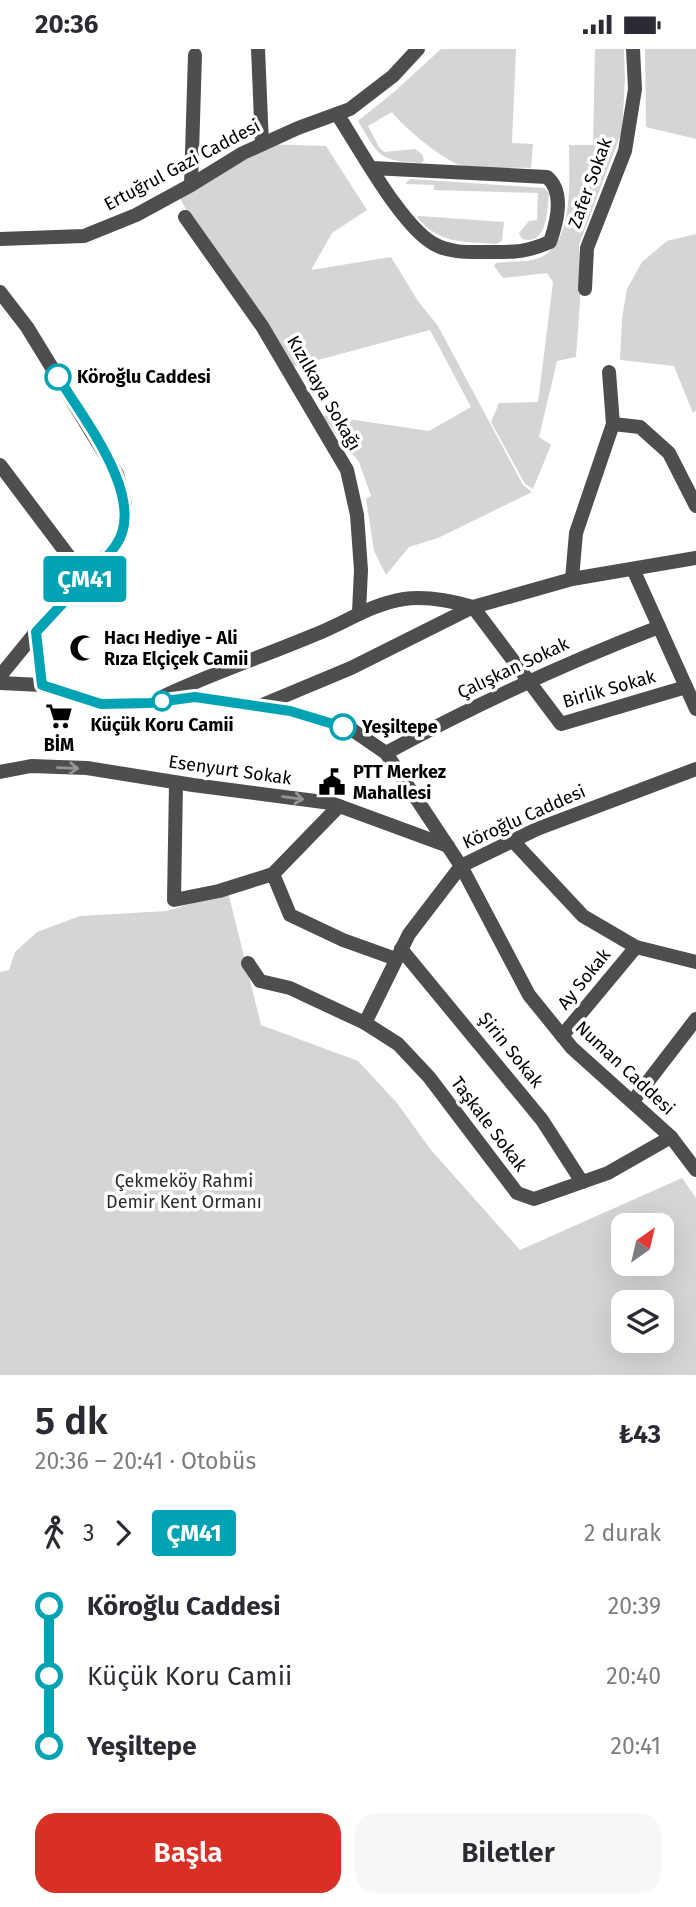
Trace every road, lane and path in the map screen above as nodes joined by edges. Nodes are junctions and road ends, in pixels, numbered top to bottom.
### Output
1 (258, 49) edge
2 (418, 49) edge
3 (633, 49) edge
4 (195, 55) dead end
5 (337, 114) junction
6 (262, 144) junction
7 (372, 167) junction
8 (191, 185) junction
9 (185, 217) dead end
10 (0, 239) edge
11 (585, 289) dead end
12 (0, 292) edge
13 (609, 372) dead end
14 (613, 424) junction
15 (0, 465) edge
16 (696, 506) edge
17 (696, 558) edge
18 (633, 569) junction
19 (86, 579) junction
20 (572, 579) junction
21 (473, 607) junction
22 (359, 612) junction
23 (659, 627) junction
24 (36, 632) junction
25 (0, 676) edge
26 (528, 681) junction
27 (0, 683) edge
28 (42, 685) junction
29 (692, 697) edge
30 (150, 703) junction
31 (259, 706) junction
32 (386, 753) junction
33 (696, 769) edge
34 (0, 772) edge
35 (176, 783) junction
36 (339, 806) junction
37 (513, 841) junction
38 (449, 846) junction
39 (461, 866) junction
40 (273, 874) junction
41 (636, 947) junction
42 (399, 954) junction
43 (696, 962) edge
44 (248, 963) dead end
45 (696, 1019) edge
46 (365, 1023) junction
47 (562, 1036) junction
48 (633, 1101) junction
49 (671, 1137) junction
50 (696, 1170) edge
51 (582, 1182) junction

1 - 6 street
2 - 5 street, Ertuğrul Gazi Caddesi
3 - 11 street, Zafer Sokak
4 - 8 street
5 - 6 street, Ertuğrul Gazi Caddesi
5 - 7 street
6 - 8 street, Ertuğrul Gazi Caddesi
7 - 7 street
8 - 10 street, Ertuğrul Gazi Caddesi
9 - 22 street, Kızılkaya Sokağı
12 - 19 street
13 - 14 street
14 - 16 street
14 - 20 street
15 - 19 street
17 - 18 street
18 - 20 street
18 - 23 street
19 - 24 street
20 - 21 street
21 - 22 street
21 - 26 street, Birlik Sokak
21 - 31 street
22 - 30 street
23 - 26 street, Çalışkan Sokak
23 - 29 street
24 - 25 street
24 - 28 street
26 - 29 street, Birlik Sokak
26 - 32 street, Çalışkan Sokak
27 - 28 street, Köroğlu Caddesi
28 - 30 street, Köroğlu Caddesi
30 - 31 street, Köroğlu Caddesi
31 - 32 street, Köroğlu Caddesi
32 - 38 street, Köroğlu Caddesi
33 - 37 street, Köroğlu Caddesi
34 -> 35 street, Esenyurt Sokak
35 -> 36 street, Esenyurt Sokak
35 - 40 street
36 - 38 street, Esenyurt Sokak
36 - 40 street
37 - 39 street, Köroğlu Caddesi
37 - 41 street
38 - 39 street, Numan Caddesi
39 - 42 street, Köroğlu Caddesi
39 - 47 street, Numan Caddesi
40 - 42 street
41 - 43 street
41 - 47 street, Ay Sokak
42 - 46 street, Köroğlu Caddesi
42 - 51 street, Şirin Sokak
44 - 46 street, Taşkale Sokak
45 - 48 street
46 - 51 street, Taşkale Sokak
47 - 48 street, Numan Caddesi
48 - 49 street, Numan Caddesi
49 - 50 street, Numan Caddesi
49 - 51 street, Taşkale Sokak

